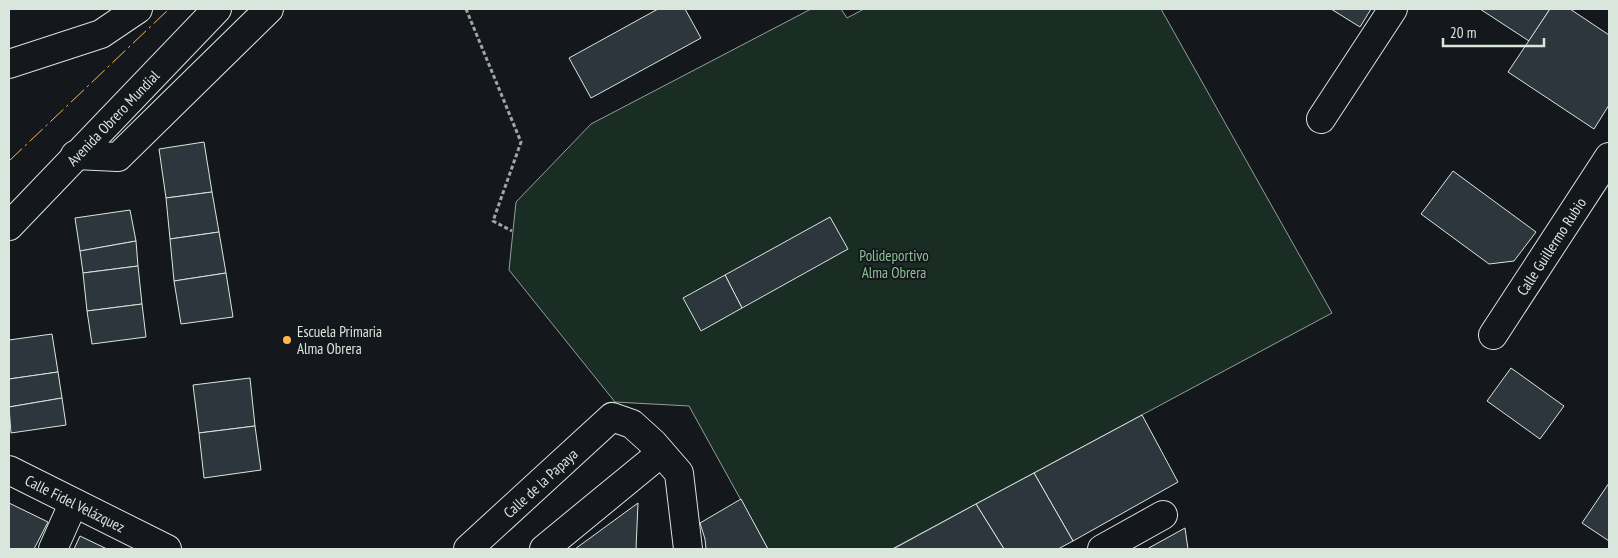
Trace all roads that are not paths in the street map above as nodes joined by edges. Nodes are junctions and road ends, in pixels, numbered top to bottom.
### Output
1 (138, 9) edge
2 (217, 9) edge
3 (269, 9) edge
4 (1393, 9) edge
5 (9, 64) edge
6 (1321, 119) dead end
7 (75, 156) junction
8 (1609, 157) edge
9 (9, 226) edge
10 (1493, 335) dead end
11 (661, 454) junction
12 (9, 470) edge
13 (73, 504) junction
14 (1163, 515) dead end
15 (53, 549) edge
16 (168, 549) edge
17 (468, 549) edge
18 (544, 549) edge
19 (688, 549) edge
20 (1102, 549) edge

1 - 5 street
2 - 7 street, Avenida Obrero Mundial
3 - 7 street
4 - 6 street
7 - 9 street, Avenida Obrero Mundial
8 - 10 street, Calle Guillermo Rubio
11 - 17 street, Calle de la Papaya
11 - 18 street
11 - 19 street
12 - 13 street, Calle Fidel Velázquez
13 - 15 street
13 - 16 street, Calle Fidel Velázquez
14 - 20 street

